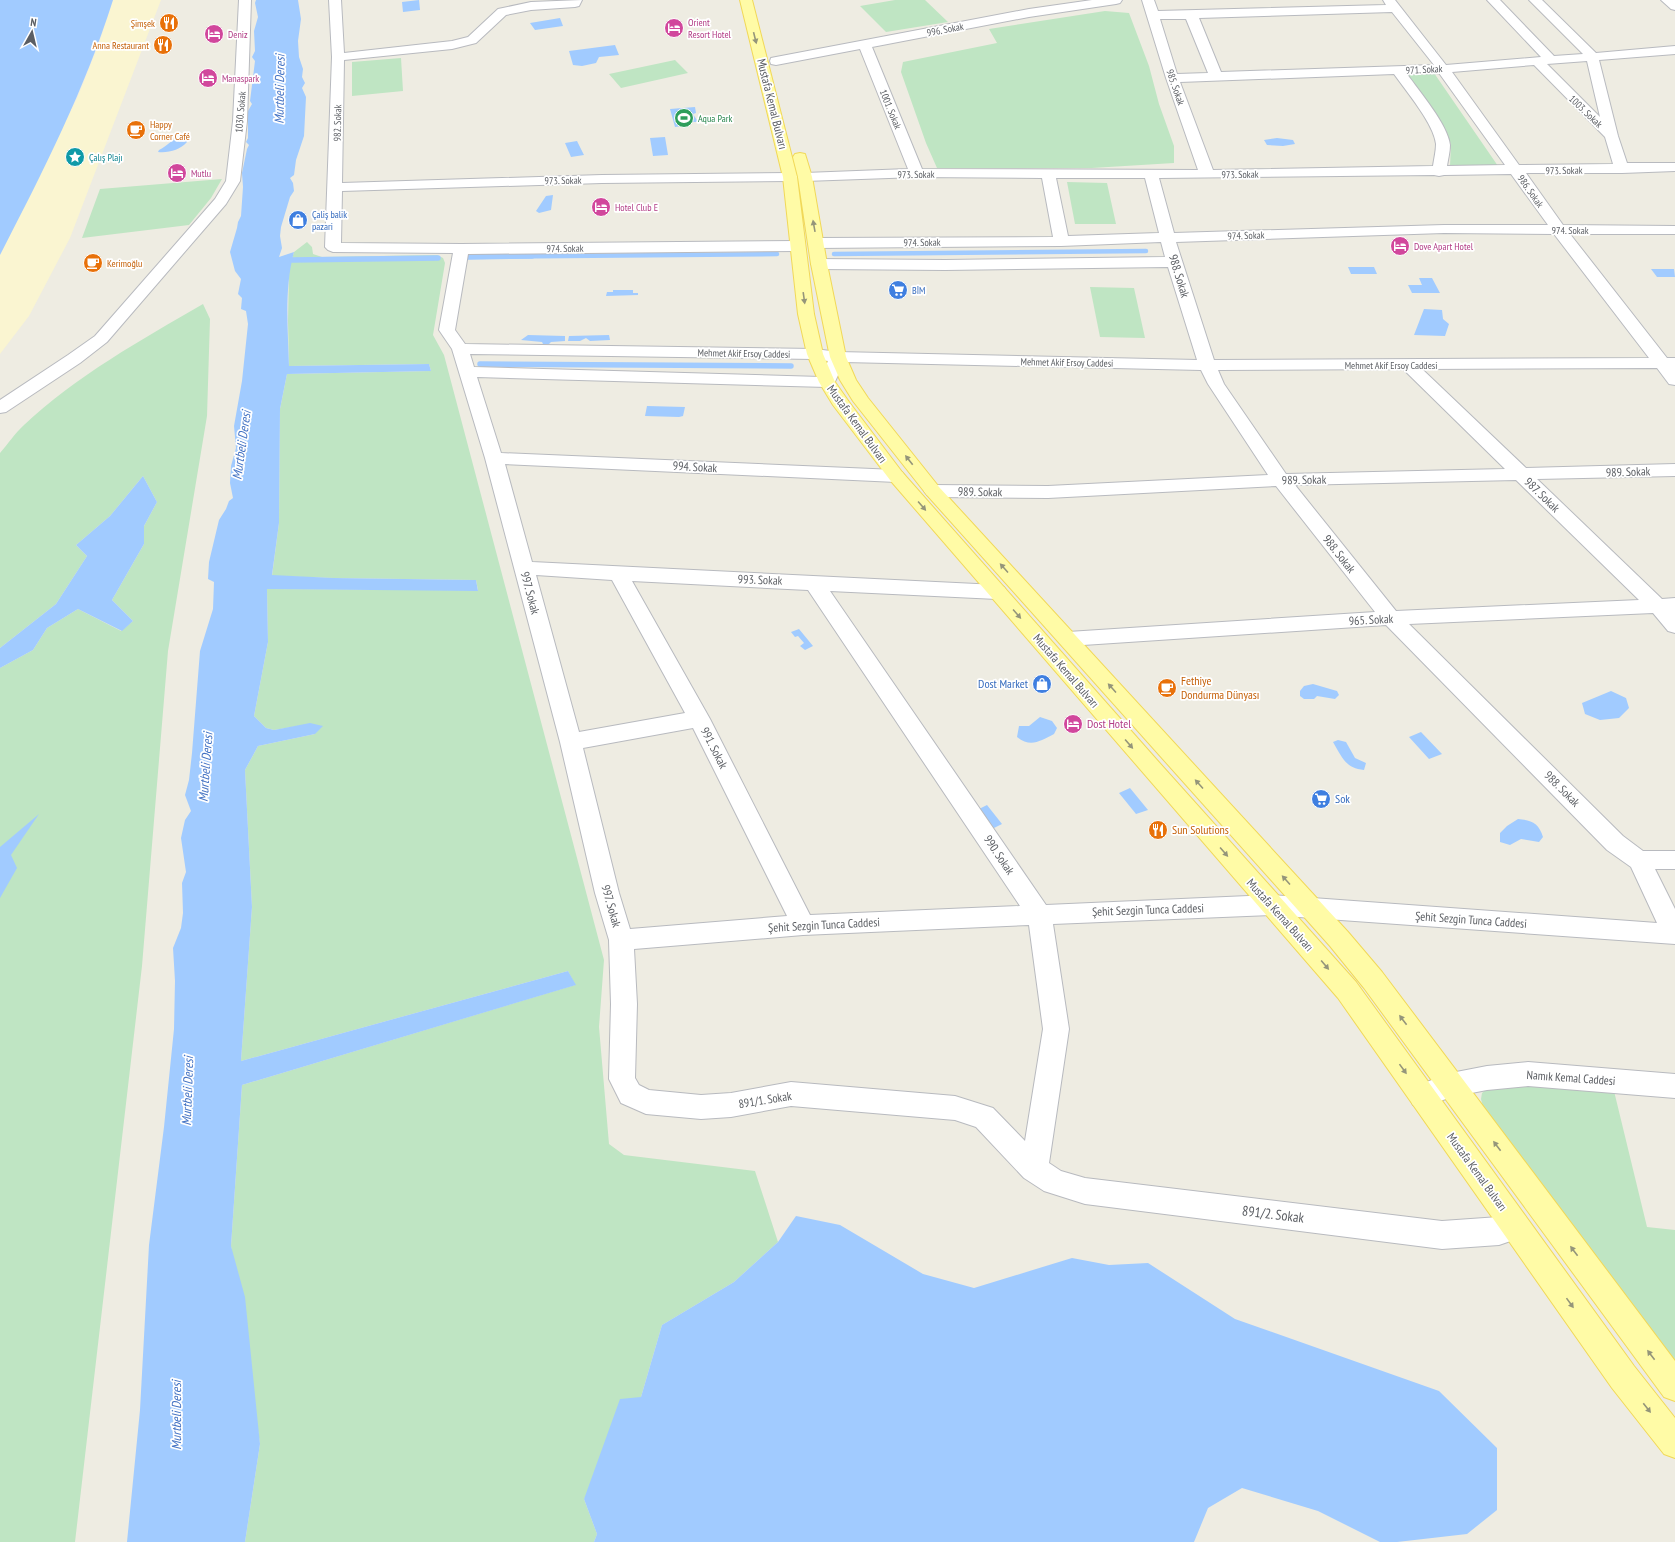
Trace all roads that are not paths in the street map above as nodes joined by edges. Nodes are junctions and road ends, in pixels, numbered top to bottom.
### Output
1 (245, 0) edge
2 (335, 0) edge
3 (576, 0) edge
4 (746, 0) edge
5 (1116, 0) edge
6 (1148, 0) edge
7 (1493, 0) edge
8 (1535, 0) edge
9 (1667, 0) edge
10 (1017, 4) dead end
11 (1392, 4) edge
12 (1675, 6) edge
13 (761, 7) dead end
14 (1029, 13) junction
15 (1152, 15) junction
16 (1192, 15) junction
17 (865, 46) junction
18 (1675, 50) edge
19 (1592, 56) junction
20 (338, 57) junction
21 (1551, 60) junction
22 (776, 61) junction
23 (1537, 61) junction
24 (1443, 69) junction
25 (1398, 71) junction
26 (1216, 76) junction
27 (780, 77) dead end
28 (1172, 78) junction
29 (1611, 136) junction
30 (797, 146) dead end
31 (1675, 167) edge
32 (1622, 169) junction
33 (1517, 170) junction
34 (1439, 172) junction
35 (917, 173) junction
36 (1048, 174) junction
37 (1151, 174) junction
38 (1206, 174) junction
39 (790, 177) junction
40 (805, 177) junction
41 (336, 187) junction
42 (1559, 230) junction
43 (1675, 230) edge
44 (1168, 238) junction
45 (1061, 241) junction
46 (817, 243) junction
47 (798, 253) junction
48 (460, 256) junction
49 (1174, 262) junction
50 (819, 264) junction
51 (460, 349) junction
52 (815, 354) junction
53 (838, 358) junction
54 (1668, 363) edge
55 (1207, 365) junction
56 (1408, 365) junction
57 (468, 372) junction
58 (1675, 380) edge
59 (827, 382) junction
60 (0, 408) edge
61 (494, 458) junction
62 (1675, 470) edge
63 (1522, 475) junction
64 (896, 476) junction
65 (1282, 480) junction
66 (934, 491) junction
67 (523, 568) junction
68 (618, 574) junction
69 (814, 583) junction
70 (997, 592) junction
71 (1666, 606) edge
72 (1391, 618) junction
73 (1675, 626) edge
74 (1068, 639) junction
75 (699, 718) junction
76 (571, 742) junction
77 (1639, 860) junction
78 (1675, 860) edge
79 (1271, 905) junction
80 (1313, 909) junction
81 (1040, 915) junction
82 (803, 925) junction
83 (1673, 925) edge
84 (621, 940) junction
85 (1451, 1085) junction
86 (1675, 1086) edge
87 (1422, 1096) junction
88 (1034, 1169) junction
89 (1515, 1226) junction
90 (1675, 1386) edge
91 (1675, 1442) edge

1 - 60 street, 1030. Sokak
2 - 20 street, 982. Sokak
3 - 20 street
4 -> 39 main road, Mustafa Kemal Bulvarı
5 - 14 street, 996. Sokak
6 - 15 street, 985. Sokak
7 - 21 street
8 - 19 street
9 - 12 street
10 - 14 street
11 - 16 street
11 - 24 street, 986. Sokak
13 - 22 main road, Mustafa Kemal Bulvarı
14 - 17 street, 996. Sokak
15 - 16 street
15 - 28 street, 985. Sokak
16 - 26 street
17 - 22 street, 996. Sokak
17 - 35 street, 1001. Sokak
18 - 19 street, 971. Sokak
19 - 21 street, 971. Sokak
19 - 29 street
20 - 41 street, 982. Sokak
21 - 23 street, 971. Sokak
22 - 27 main road, Mustafa Kemal Bulvarı
23 - 24 street, 971. Sokak
23 - 29 street, 1003. Sokak
24 - 25 street, 971. Sokak
24 - 33 street, 986. Sokak
25 - 26 street, 971. Sokak
25 - 34 street
26 - 28 street, 971. Sokak
28 - 38 street, 985. Sokak
29 - 32 street, 1003. Sokak
30 - 40 main road, Mustafa Kemal Bulvarı
31 - 32 street, 973. Sokak
32 - 33 street, 973. Sokak
33 - 34 street, 973. Sokak
33 - 42 street, 986. Sokak
34 - 38 street, 973. Sokak
35 - 36 street, 973. Sokak
35 - 40 street, 973. Sokak
36 - 37 street, 973. Sokak
36 - 45 street
37 - 38 street, 973. Sokak
37 - 44 street, 988. Sokak
39 - 41 street, 973. Sokak
39 - 47 main road, Mustafa Kemal Bulvarı
46 -> 40 main road, Mustafa Kemal Bulvarı
41 - 48 street, 982. Sokak
42 - 43 street, 974. Sokak
42 - 44 street, 974. Sokak
42 - 54 street, 986. Sokak
44 - 45 street, 974. Sokak
44 - 49 street, 988. Sokak
45 - 46 street, 974. Sokak
46 - 50 main road, Mustafa Kemal Bulvarı
47 - 48 street
47 -> 52 main road, Mustafa Kemal Bulvarı
48 - 51 street, 997. Sokak
49 - 50 street
49 - 55 street, 988. Sokak
50 - 53 main road, Mustafa Kemal Bulvarı
51 - 52 street, Mehmet Akif Ersoy Caddesi
51 - 57 street, 997. Sokak
52 - 53 street, Mehmet Akif Ersoy Caddesi
52 - 59 main road, Mustafa Kemal Bulvarı
53 - 55 street, Mehmet Akif Ersoy Caddesi
53 - 59 street
66 -> 53 main road, Mustafa Kemal Bulvarı
54 - 56 street, Mehmet Akif Ersoy Caddesi
54 - 58 street, 986. Sokak
55 - 56 street, Mehmet Akif Ersoy Caddesi
55 - 65 street, 988. Sokak
56 - 63 street, 987. Sokak
57 - 59 street
57 - 61 street, 997. Sokak
59 - 64 main road, Mustafa Kemal Bulvarı
61 - 64 street, 994. Sokak
61 - 67 street, 997. Sokak
62 - 63 street, 989. Sokak
63 - 65 street, 989. Sokak
63 - 71 street, 987. Sokak
64 -> 70 main road, Mustafa Kemal Bulvarı
65 - 66 street, 989. Sokak
65 - 72 street, 988. Sokak
74 -> 66 main road, Mustafa Kemal Bulvarı
67 - 68 street, 993. Sokak
67 - 76 street, 997. Sokak
68 - 69 street, 993. Sokak
68 - 75 street, 991. Sokak
69 - 70 street, 993. Sokak
69 - 81 street, 990. Sokak
70 -> 79 main road, Mustafa Kemal Bulvarı
71 - 72 street, 965. Sokak
71 - 73 street, 987. Sokak
72 - 74 street, 965. Sokak
72 - 77 street, 988. Sokak
80 -> 74 main road, Mustafa Kemal Bulvarı
75 - 76 street
75 - 82 street, 991. Sokak
76 - 84 street, 997. Sokak
77 - 78 street
77 - 83 street, Şehit Sezgin Tunca Caddesi
79 - 80 street, Şehit Sezgin Tunca Caddesi
79 - 81 street, Şehit Sezgin Tunca Caddesi
79 -> 87 main road, Mustafa Kemal Bulvarı
80 - 83 street, Şehit Sezgin Tunca Caddesi
85 -> 80 main road, Mustafa Kemal Bulvarı
81 - 82 street, Şehit Sezgin Tunca Caddesi
81 - 88 street, 990. Sokak
82 - 84 street, Şehit Sezgin Tunca Caddesi
84 - 88 street, 891/1. Sokak
85 - 86 street, Namık Kemal Caddesi
85 - 87 street, Namık Kemal Caddesi
90 -> 85 main road, Mustafa Kemal Bulvarı
87 - 89 main road, Mustafa Kemal Bulvarı
88 - 89 street, 891/2. Sokak
89 -> 91 main road, Mustafa Kemal Bulvarı

